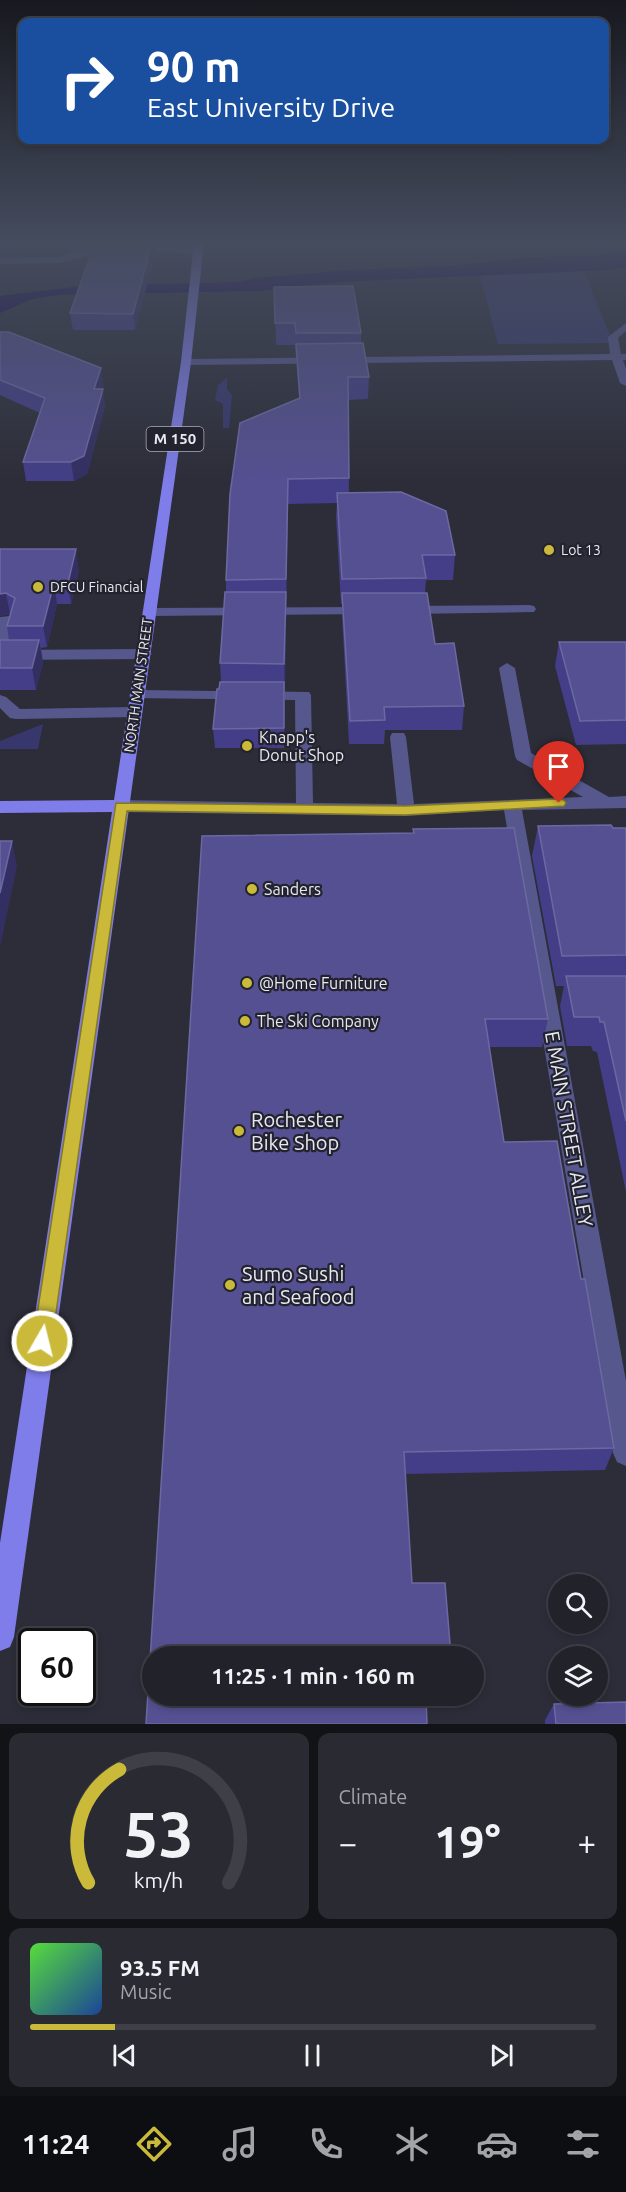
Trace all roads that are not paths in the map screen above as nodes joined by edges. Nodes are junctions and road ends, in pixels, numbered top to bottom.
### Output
1 (191, 323) edge
2 (626, 326) edge
3 (621, 357) edge
4 (186, 362) junction
5 (626, 383) edge
6 (528, 609) dead end
7 (149, 612) junction
8 (0, 621) edge
9 (0, 653) edge
10 (144, 654) junction
11 (507, 668) dead end
12 (137, 695) junction
13 (0, 702) edge
14 (135, 712) junction
15 (398, 737) dead end
16 (606, 802) junction
17 (626, 802) edge
18 (512, 804) junction
19 (121, 806) junction
20 (0, 807) edge
21 (305, 809) junction
22 (405, 810) junction
23 (545, 996) junction
24 (568, 996) edge
25 (626, 1453) edge
26 (0, 1637) edge

1 - 4 main road, NORTH MAIN STREET / M 150
2 - 3 street
3 - 4 street
3 - 5 street
4 - 7 main road, NORTH MAIN STREET / M 150
6 - 7 street
7 - 10 main road, NORTH MAIN STREET / M 150
8 - 9 street
9 - 10 street
10 - 12 main road, NORTH MAIN STREET / M 150
11 - 16 street
12 - 14 main road, NORTH MAIN STREET / M 150
12 - 21 street
13 - 14 street
14 - 19 main road, NORTH MAIN STREET / M 150
15 - 22 street
16 - 17 street
16 - 18 street
18 - 22 street
18 - 23 street, E MAIN STREET ALLEY
19 - 20 main road
19 - 21 street
19 - 26 main road, M 150
21 - 22 street
23 - 24 street
23 - 25 street, E MAIN STREET ALLEY

